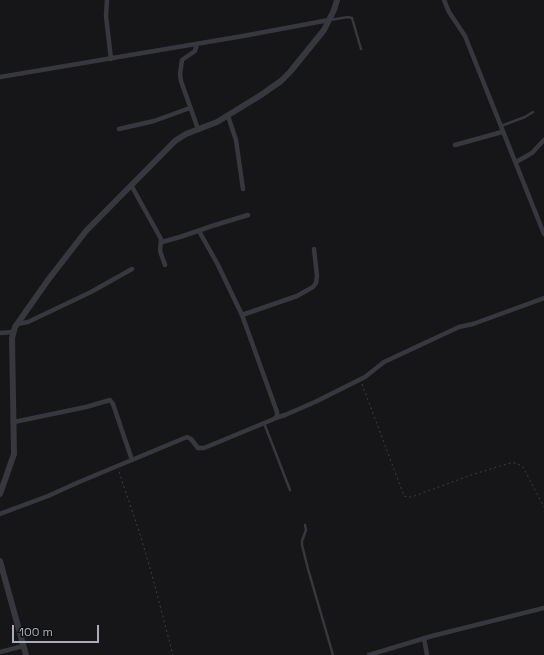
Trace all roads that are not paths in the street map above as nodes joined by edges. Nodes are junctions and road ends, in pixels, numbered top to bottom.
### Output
1 (107, 0) edge
2 (337, 0) edge
3 (444, 0) edge
4 (329, 20) junction
5 (197, 44) junction
6 (361, 49) dead end
7 (111, 59) junction
8 (0, 77) edge
9 (190, 108) junction
10 (533, 112) dead end
11 (228, 116) junction
12 (500, 126) junction
13 (119, 129) dead end
14 (198, 130) junction
15 (502, 132) junction
16 (544, 140) edge
17 (455, 145) dead end
18 (516, 162) junction
19 (131, 185) junction
20 (243, 189) dead end
21 (248, 215) dead end
22 (199, 231) junction
23 (544, 234) edge
24 (162, 242) junction
25 (314, 249) dead end
26 (165, 265) dead end
27 (132, 269) dead end
28 (544, 298) edge
29 (242, 315) junction
30 (17, 324) junction
31 (13, 332) junction
32 (0, 333) edge
33 (276, 418) junction
34 (14, 422) junction
35 (264, 423) junction
36 (132, 460) junction
37 (290, 490) dead end
38 (0, 494) edge
39 (0, 514) edge
40 (305, 525) dead end
41 (0, 561) edge
42 (544, 608) edge
43 (424, 638) junction
44 (23, 646) junction
45 (0, 652) edge
46 (26, 655) edge
47 (333, 655) edge
48 (369, 655) edge
49 (427, 655) edge

1 - 7 street
2 - 4 street
3 - 12 street
4 - 5 street
4 - 6 lane
4 - 11 street
5 - 7 street
5 - 9 street
7 - 8 street
9 - 13 street
9 - 14 street
10 - 12 lane
11 - 14 street
11 - 20 street
12 - 15 street
14 - 19 street
15 - 17 street
15 - 18 street
16 - 18 street
18 - 23 street
19 - 24 street
19 - 30 street
21 - 22 street
22 - 24 street
22 - 29 street
24 - 26 street
25 - 29 street
27 - 30 street
28 - 33 street
29 - 33 street
30 - 31 street
31 - 32 street
31 - 34 street
33 - 35 street
34 - 36 street
34 - 38 street
35 - 36 street
35 - 37 lane
36 - 39 street
40 - 47 lane
41 - 44 street
42 - 43 street
43 - 48 street
43 - 49 street
44 - 45 street
44 - 46 street

